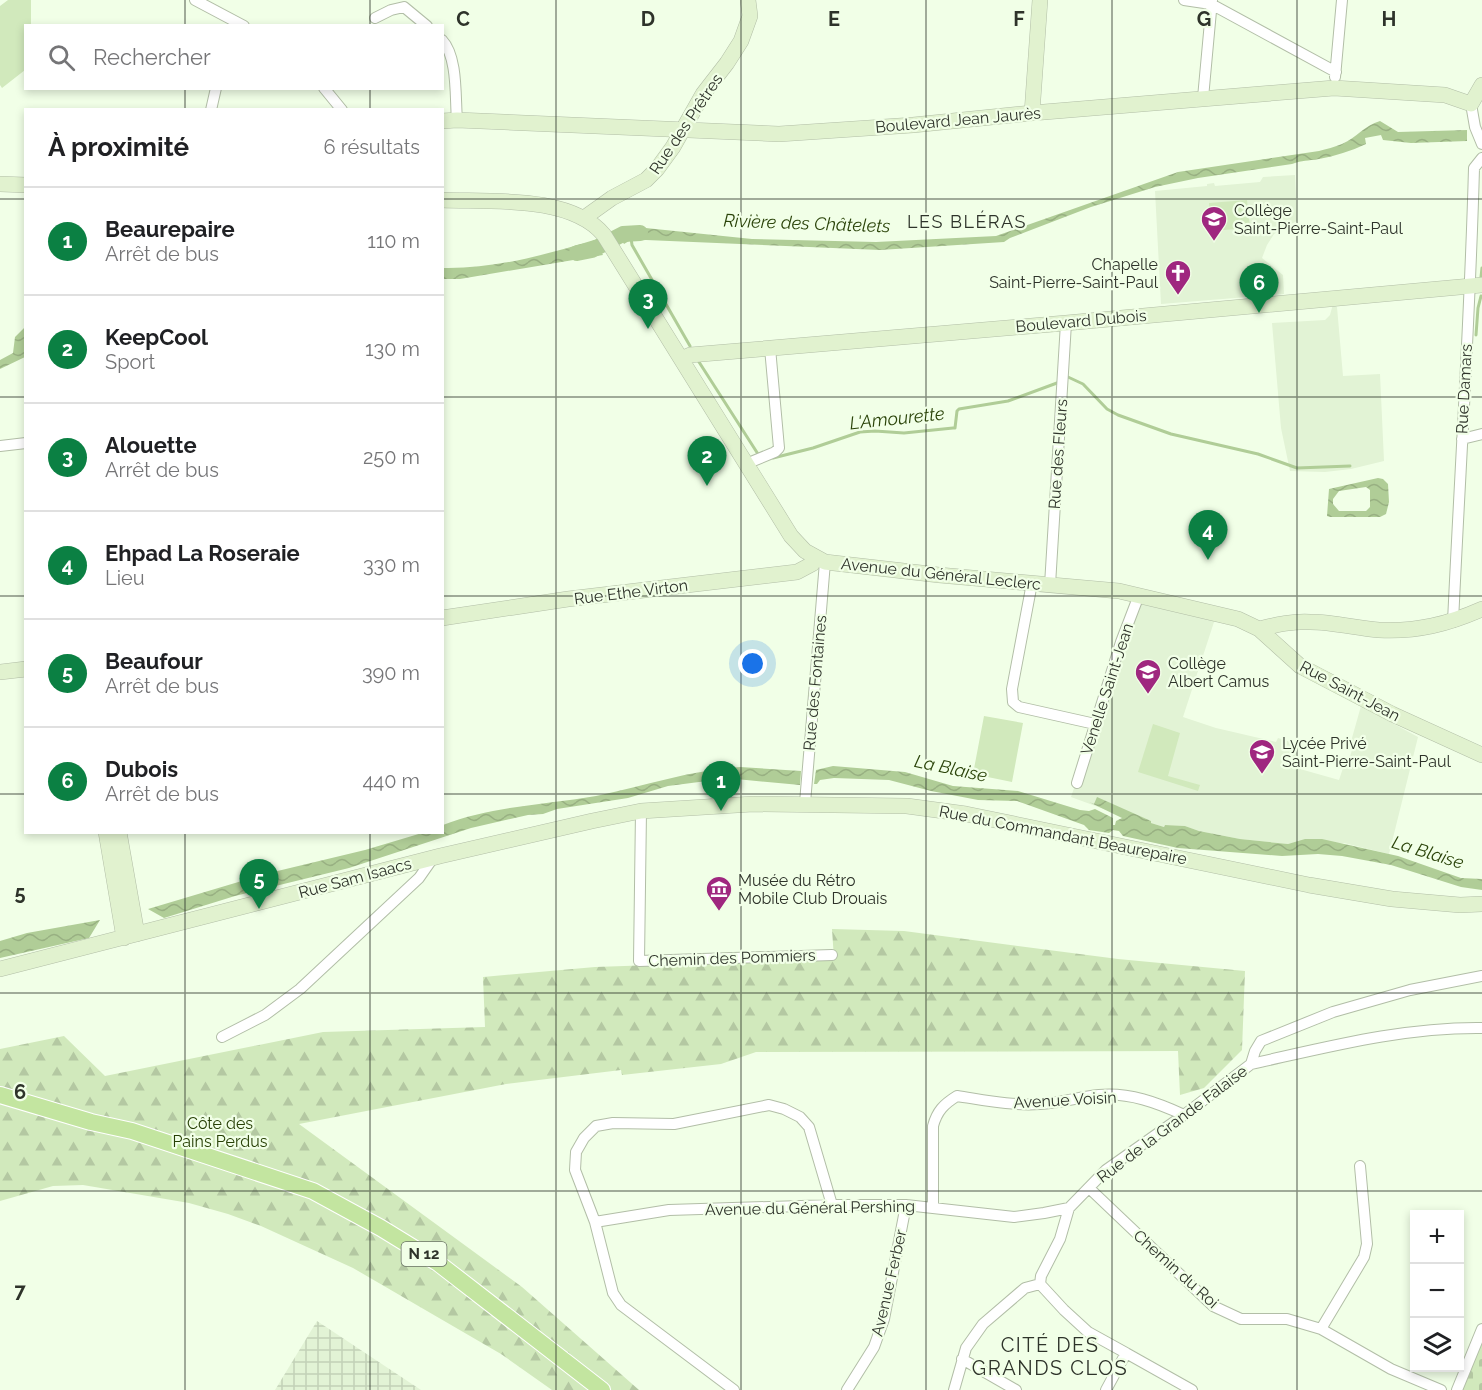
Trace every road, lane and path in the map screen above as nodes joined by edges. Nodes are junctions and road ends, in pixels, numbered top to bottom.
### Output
1 (195, 0) edge
2 (748, 0) edge
3 (1040, 0) edge
4 (1184, 0) edge
5 (1341, 0) edge
6 (1211, 2) edge
7 (375, 18) dead end
8 (230, 22) edge
9 (424, 24) edge
10 (444, 43) edge
11 (1335, 80) junction
12 (1482, 85) edge
13 (216, 90) edge
14 (326, 90) edge
15 (1203, 98) junction
16 (1471, 104) junction
17 (211, 108) edge
18 (340, 108) edge
19 (1032, 113) junction
20 (450, 121) edge
21 (684, 129) junction
22 (1481, 142) edge
23 (1482, 158) edge
24 (0, 184) edge
25 (24, 185) edge
26 (444, 200) edge
27 (584, 218) junction
28 (1476, 285) edge
29 (1066, 323) junction
30 (770, 348) junction
31 (681, 359) junction
32 (1482, 434) edge
33 (1462, 439) junction
34 (24, 443) edge
35 (0, 446) edge
36 (746, 464) junction
37 (821, 560) junction
38 (1032, 583) junction
39 (1050, 585) junction
40 (1139, 595) junction
41 (1482, 609) edge
42 (444, 618) edge
43 (1453, 622) junction
44 (1259, 628) junction
45 (24, 669) edge
46 (0, 672) edge
47 (1095, 724) junction
48 (1482, 755) edge
49 (1077, 783) dead end
50 (806, 799) junction
51 (641, 812) junction
52 (106, 834) edge
53 (119, 834) edge
54 (433, 858) junction
55 (1482, 904) edge
56 (130, 936) junction
57 (832, 955) dead end
58 (0, 969) edge
59 (1482, 976) edge
60 (1482, 1028) edge
61 (222, 1037) dead end
62 (1251, 1064) junction
63 (0, 1095) edge
64 (0, 1105) edge
65 (1184, 1115) junction
66 (222, 1160) junction
67 (1360, 1166) dead end
68 (1089, 1188) junction
69 (832, 1205) junction
70 (906, 1205) junction
71 (933, 1207) junction
72 (1069, 1208) junction
73 (595, 1222) junction
74 (1040, 1284) junction
75 (1321, 1329) junction
76 (1482, 1329) edge
77 (1126, 1353) junction
78 (962, 1359) junction
79 (602, 1390) edge
80 (734, 1390) edge
81 (847, 1390) edge
82 (954, 1390) edge
83 (1016, 1390) edge
84 (1106, 1390) edge
85 (1192, 1390) edge
86 (1441, 1390) edge
87 (1457, 1390) edge

1 - 8 street
2 - 21 street, Rue des Prêtres
3 - 19 street
4 - 6 street
5 - 11 street
6 - 11 street
6 - 15 street
7 - 9 street
10 - 20 street
11 - 15 street, Boulevard Jean Jaurès
11 - 16 street, Boulevard Jean Jaurès
12 - 16 street
13 - 17 street
14 - 18 street
15 - 19 street, Boulevard Jean Jaurès
16 - 22 street
19 - 21 street, Boulevard Jean Jaurès
20 - 21 street, Boulevard Jean Jaurès
21 - 27 street, Rue des Prêtres
23 - 28 street, Rue Damars
24 - 25 street
26 - 27 street
27 - 31 street
28 - 29 street, Boulevard Dubois
28 - 33 street, Rue Damars
29 - 30 street, Boulevard Dubois
29 - 39 street, Rue des Fleurs
30 - 31 street, Boulevard Dubois
30 - 36 street
31 - 36 street
32 - 33 street
33 - 43 street, Rue Damars
34 - 35 street
36 - 37 street
37 - 38 street, Avenue du Général Leclerc
37 - 42 street, Rue Ethe Virton
37 - 50 street, Rue des Fontaines
38 - 39 street, Avenue du Général Leclerc
38 - 47 street
39 - 40 street, Avenue du Général Leclerc
40 - 44 street, Avenue du Général Leclerc
40 - 47 street, Venelle Saint-Jean
41 - 43 street
43 - 44 street
44 - 48 street, Rue Saint-Jean
45 - 46 street
47 - 49 street, Venelle Saint-Jean
50 - 51 street, Rue du Commandant Beaurepaire
50 - 55 street, Rue du Commandant Beaurepaire
51 - 54 street, Rue Sam Isaacs
51 - 57 street, Chemin des Pommiers
52 - 56 street
53 - 56 street
54 - 56 street, Rue Sam Isaacs
54 - 61 street
56 - 58 street, Rue Sam Isaacs
59 - 62 street, Rue de la Grande Falaise
60 - 62 street
62 - 65 street, Rue de la Grande Falaise
63 - 66 main road, N 12
64 - 66 main road, N 12
65 - 68 street, Rue de la Grande Falaise
65 - 71 street, Avenue Voisin
66 - 79 main road, N 12
67 - 75 street
68 - 72 street
68 - 75 street, Chemin du Roi
69 - 70 street, Avenue du Général Pershing
69 - 73 street, Avenue du Général Pershing
69 - 73 street
70 - 71 street, Avenue du Général Pershing
70 - 81 street, Avenue Ferber
71 - 72 street, Avenue du Général Pershing
72 - 74 street
73 - 80 street
74 - 77 street
74 - 78 street
75 - 86 street, Chemin du Roi
76 - 87 street
77 - 84 street
77 - 85 street
78 - 82 street
78 - 83 street

